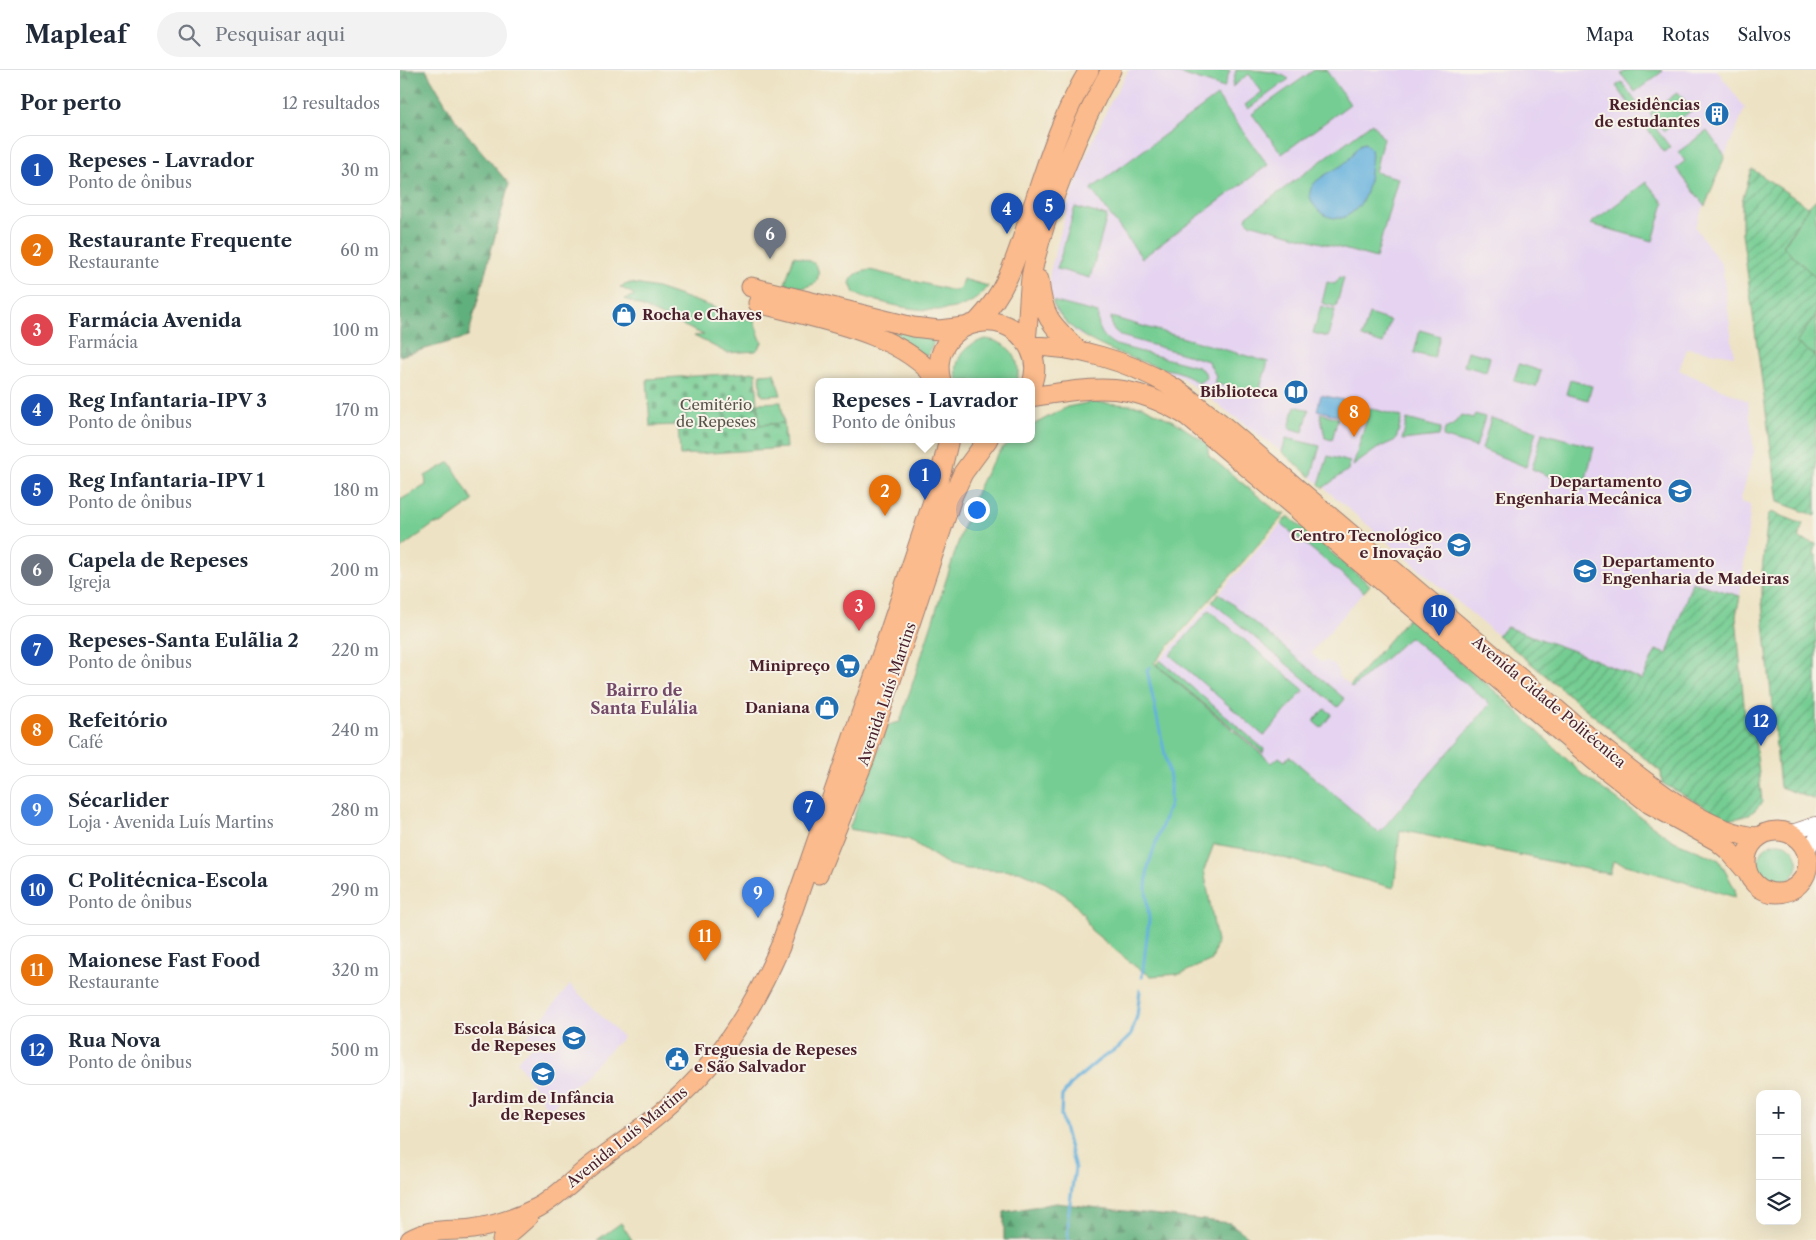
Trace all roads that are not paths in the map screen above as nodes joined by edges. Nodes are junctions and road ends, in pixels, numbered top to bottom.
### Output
1 (1089, 70) edge
2 (1111, 70) edge
3 (1035, 262) junction
4 (971, 325) junction
5 (1027, 343) junction
6 (1079, 351) junction
7 (937, 378) edge
8 (940, 378) edge
9 (1033, 378) edge
10 (1035, 396) edge
11 (948, 443) edge
12 (985, 443) edge
13 (1816, 824) edge
14 (1789, 833) junction
15 (1758, 837) junction
16 (1812, 850) edge
17 (1748, 873) junction
18 (1816, 887) edge
19 (1790, 891) junction
20 (780, 947) junction
21 (538, 1208) junction
22 (439, 1229) junction
23 (410, 1240) edge
24 (461, 1240) edge
25 (502, 1240) edge

1 - 4 main road
2 - 3 main road
3 - 5 main road
3 - 6 main road
4 - 5 main road
4 - 7 main road
4 - 8 main road
5 - 6 main road, Avenida Cidade Politécnica
5 - 9 main road
6 - 15 main road, Avenida Cidade Politécnica
10 - 17 main road, Avenida Cidade Politécnica
11 - 20 main road, Avenida Luís Martins
12 - 20 main road, Avenida Luís Martins
13 - 14 street
14 - 15 main road
14 - 16 main road
15 - 17 main road
16 - 19 main road
17 - 19 main road
18 - 19 main road
20 - 21 main road, Avenida Luís Martins
21 - 22 main road, Avenida Luís Martins
21 - 25 main road
22 - 23 main road, Avenida Luís Martins
22 - 24 main road

